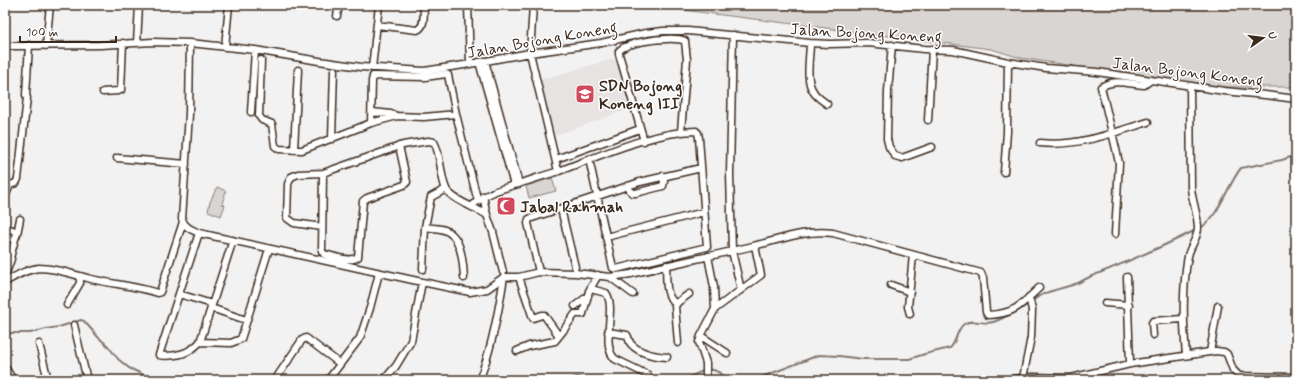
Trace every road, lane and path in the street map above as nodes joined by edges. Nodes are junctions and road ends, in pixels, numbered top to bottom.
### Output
1 (50, 5) edge
2 (139, 5) edge
3 (228, 5) edge
4 (339, 5) edge
5 (379, 5) edge
6 (424, 5) edge
7 (468, 5) edge
8 (533, 5) edge
9 (337, 16) dead end
10 (377, 25) junction
11 (733, 35) junction
12 (123, 43) junction
13 (137, 43) junction
14 (190, 43) junction
15 (810, 43) junction
16 (892, 45) junction
17 (5, 46) edge
18 (29, 46) junction
19 (46, 46) junction
20 (225, 47) junction
21 (932, 49) junction
22 (255, 50) junction
23 (530, 54) junction
24 (261, 60) dead end
25 (482, 62) junction
26 (1008, 62) junction
27 (470, 64) junction
28 (372, 68) junction
29 (298, 70) dead end
30 (334, 70) dead end
31 (1151, 80) junction
32 (1190, 86) junction
33 (103, 92) dead end
34 (1296, 99) edge
35 (827, 104) dead end
36 (251, 112) dead end
37 (372, 112) junction
38 (456, 114) junction
39 (397, 116) junction
40 (928, 120) dead end
41 (1148, 122) dead end
42 (371, 123) junction
43 (637, 130) dead end
44 (681, 131) junction
45 (1112, 134) junction
46 (332, 139) junction
47 (644, 141) junction
48 (1040, 143) dead end
49 (399, 146) junction
50 (932, 147) dead end
51 (294, 150) junction
52 (117, 158) dead end
53 (556, 159) junction
54 (589, 159) junction
55 (186, 164) junction
56 (701, 168) junction
57 (558, 171) junction
58 (1004, 172) dead end
59 (323, 173) junction
60 (663, 176) junction
61 (7, 184) edge
62 (516, 184) junction
63 (627, 186) junction
64 (446, 189) junction
65 (5, 197) edge
66 (598, 197) junction
67 (481, 198) junction
68 (472, 206) junction
69 (561, 209) junction
70 (704, 212) junction
71 (487, 215) junction
72 (20, 219) dead end
73 (183, 222) junction
74 (5, 227) edge
75 (322, 227) junction
76 (425, 228) junction
77 (17, 232) junction
78 (199, 233) junction
79 (1115, 234) dead end
80 (606, 237) junction
81 (233, 240) junction
82 (755, 246) junction
83 (268, 249) junction
84 (732, 251) junction
85 (913, 255) junction
86 (708, 256) junction
87 (7, 257) edge
88 (666, 265) junction
89 (575, 267) dead end
90 (423, 269) dead end
91 (539, 272) junction
92 (379, 273) junction
93 (503, 275) junction
94 (598, 275) junction
95 (5, 276) edge
96 (78, 276) junction
97 (610, 276) junction
98 (1127, 276) dead end
99 (519, 277) junction
100 (464, 278) dead end
101 (5, 282) edge
102 (422, 282) junction
103 (891, 285) dead end
104 (1039, 288) dead end
105 (590, 289) junction
106 (741, 290) junction
107 (910, 292) junction
108 (179, 294) junction
109 (634, 294) dead end
110 (689, 294) dead end
111 (588, 296) junction
112 (1029, 297) junction
113 (1105, 303) dead end
114 (676, 304) junction
115 (67, 305) dead end
116 (1129, 305) junction
117 (212, 306) junction
118 (575, 306) dead end
119 (1218, 306) dead end
120 (715, 309) junction
121 (910, 314) dead end
122 (1183, 319) junction
123 (246, 320) junction
124 (74, 325) dead end
125 (608, 332) junction
126 (559, 336) junction
127 (701, 336) junction
128 (1153, 336) dead end
129 (200, 342) junction
130 (678, 343) dead end
131 (39, 344) dead end
132 (517, 351) dead end
133 (1210, 352) junction
134 (727, 353) dead end
135 (1186, 355) junction
136 (667, 357) dead end
137 (339, 363) junction
138 (1130, 364) junction
139 (5, 367) edge
140 (648, 375) dead end
141 (1023, 378) junction
142 (1241, 378) edge
143 (1256, 378) edge
144 (1295, 378) edge
145 (13, 380) edge
146 (48, 380) edge
147 (87, 380) edge
148 (275, 380) edge
149 (328, 380) edge
150 (384, 380) edge
151 (479, 380) edge
152 (706, 380) edge
153 (1003, 380) edge

1 - 19 street
2 - 13 street
3 - 20 street
4 - 9 street
5 - 10 street
6 - 10 street
7 - 27 street
8 - 23 street
10 - 28 street
11 - 15 street, Jalan Bojong Koneng
11 - 23 street, Jalan Bojong Koneng
11 - 84 street
12 - 13 street, Jalan Bojong Koneng
12 - 19 street, Jalan Bojong Koneng
12 - 33 street
13 - 14 street, Jalan Bojong Koneng
14 - 20 street, Jalan Bojong Koneng
14 - 55 street
15 - 16 street, Jalan Bojong Koneng
15 - 35 street
16 - 21 street, Jalan Bojong Koneng
16 - 50 street
17 - 18 street, Jalan Bojong Koneng
18 - 19 street, Jalan Bojong Koneng
18 - 61 street
20 - 22 street, Jalan Bojong Koneng
21 - 26 street, Jalan Bojong Koneng
21 - 40 street
22 - 28 street, Jalan Bojong Koneng
22 - 36 street
23 - 25 street, Jalan Bojong Koneng
23 - 53 street
24 - 51 street
25 - 27 street, Jalan Bojong Koneng
25 - 62 street
26 - 31 street, Jalan Bojong Koneng
26 - 58 street
27 - 28 street, Jalan Bojong Koneng
29 - 51 street
30 - 46 street
31 - 32 street, Jalan Bojong Koneng
31 - 45 street
32 - 34 street, Jalan Bojong Koneng
32 - 122 street
37 - 38 street
37 - 39 street
37 - 42 street
38 - 39 street
38 - 67 street
39 - 42 street
41 - 45 street
42 - 46 street
43 - 53 street
44 - 47 street
44 - 47 street
44 - 56 street
45 - 48 street
45 - 79 street
46 - 51 street
47 - 54 street
49 - 59 street
49 - 64 street
49 - 75 street
52 - 55 street
53 - 57 street
54 - 57 street
54 - 66 street
55 - 73 street
56 - 60 street
56 - 70 street
57 - 62 street
59 - 75 street
59 - 75 street
60 - 63 street
60 - 63 street
61 - 65 street
62 - 67 street
63 - 66 street
64 - 68 street
64 - 76 street
66 - 69 street
66 - 80 street
67 - 68 street
67 - 71 street
68 - 71 street
69 - 89 street
69 - 91 street
70 - 80 street
70 - 80 street
71 - 93 street
72 - 77 street
73 - 78 street
73 - 96 street
74 - 77 street
76 - 90 street
76 - 100 street
77 - 87 street
78 - 81 street
78 - 108 street
81 - 83 street
81 - 117 street
82 - 84 street
82 - 85 street
82 - 106 street
83 - 92 street
83 - 123 street
84 - 86 street
84 - 106 street
85 - 107 street
85 - 112 street
86 - 88 street
86 - 120 street
87 - 95 street
88 - 97 street
88 - 114 street
91 - 94 street
91 - 99 street
92 - 102 street
92 - 137 street
93 - 99 street
93 - 102 street
93 - 151 street
94 - 97 street
94 - 105 street
96 - 101 street
96 - 115 street
97 - 109 street
98 - 116 street
99 - 126 street
102 - 150 street
103 - 107 street
104 - 112 street
105 - 111 street
105 - 125 street
106 - 120 street
107 - 121 street
108 - 117 street
108 - 129 street
110 - 114 street
111 - 118 street
111 - 126 street
112 - 141 street
113 - 116 street
114 - 130 street
116 - 138 street
117 - 123 street
117 - 129 street
119 - 133 street
120 - 127 street
122 - 128 street
122 - 135 street
123 - 129 street
124 - 147 street
125 - 136 street
125 - 140 street
126 - 132 street
127 - 134 street
127 - 152 street
131 - 146 street
133 - 135 street
133 - 142 street
135 - 138 street
137 - 148 street
137 - 149 street
138 - 141 street
139 - 145 street
141 - 153 street
142 - 143 street
143 - 144 street

